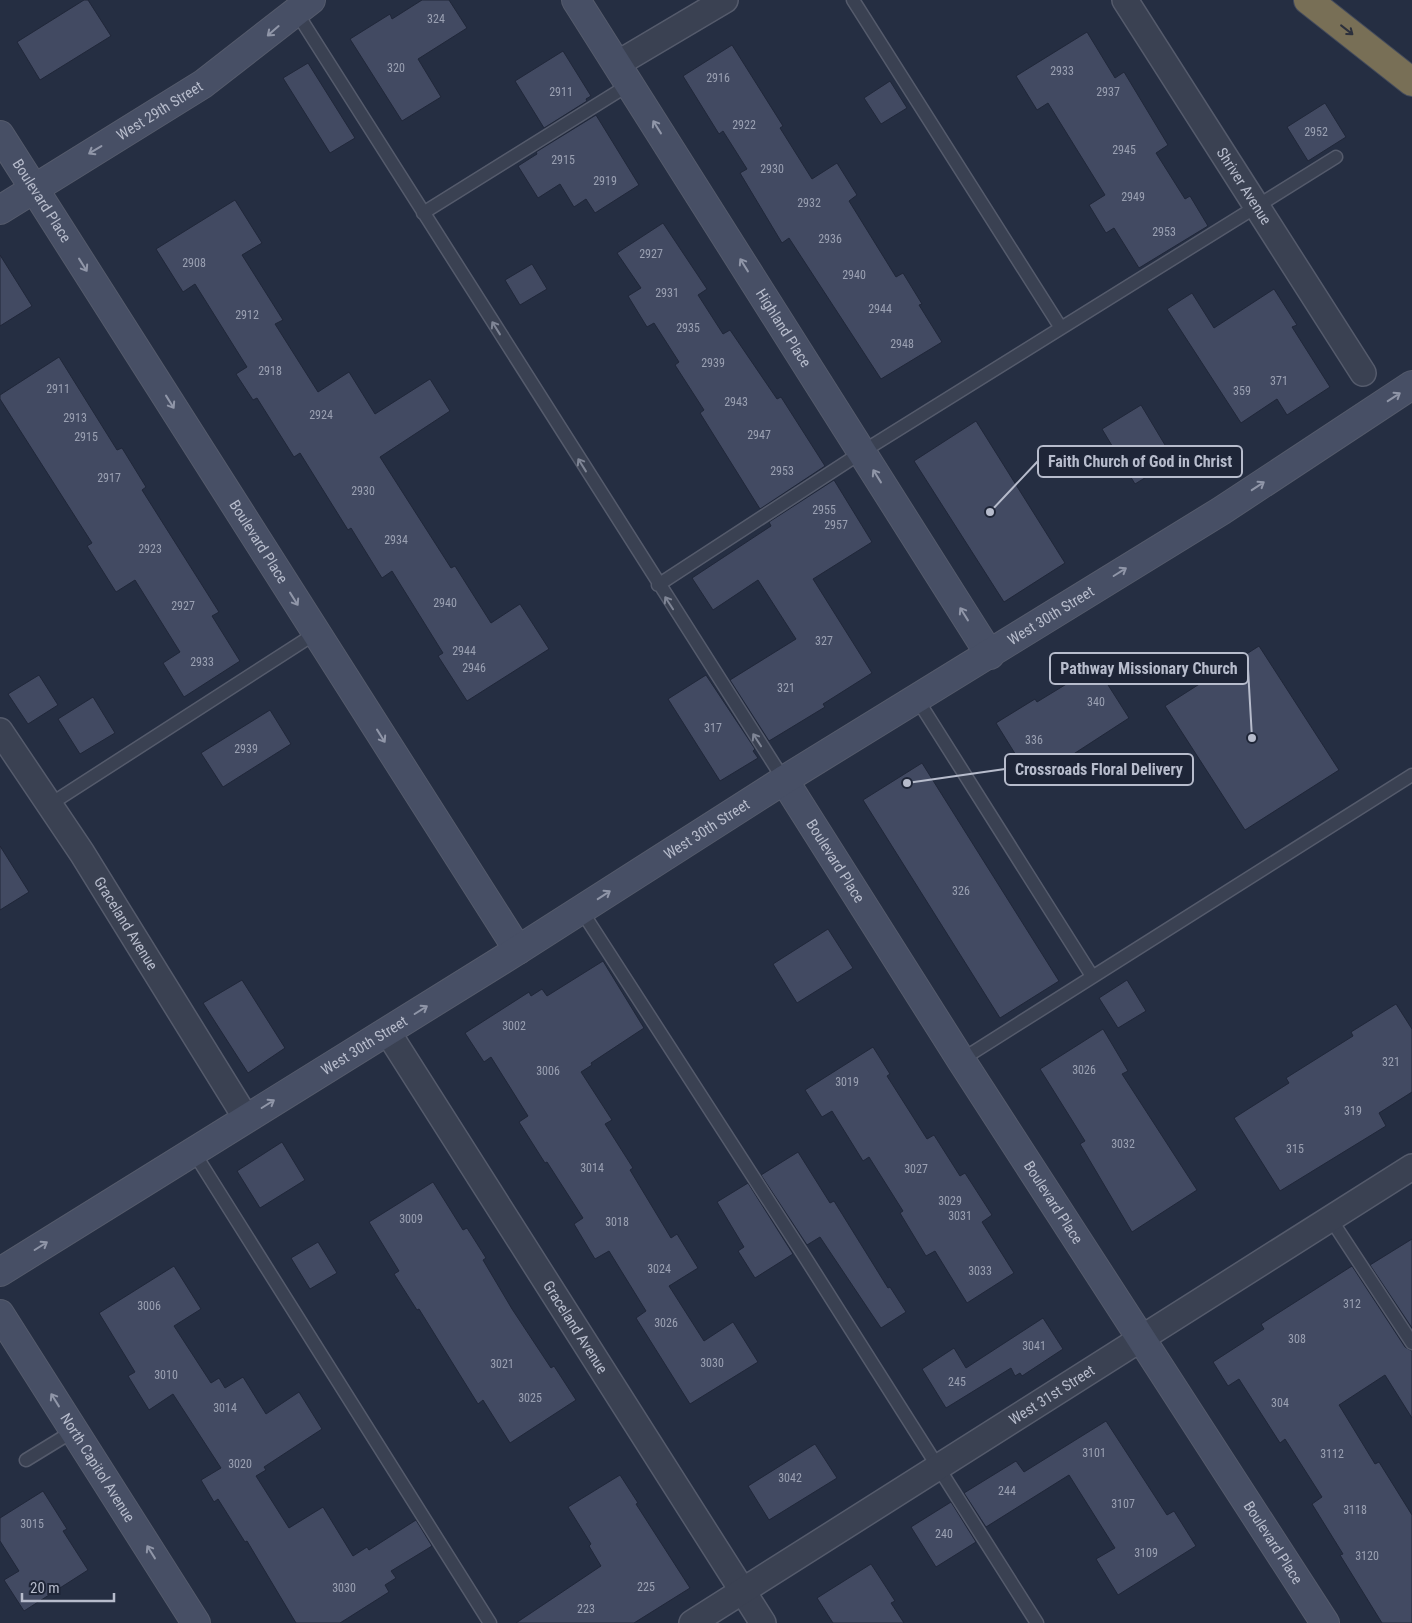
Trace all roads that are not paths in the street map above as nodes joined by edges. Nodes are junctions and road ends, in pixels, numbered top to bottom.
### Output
1 (576, 0) edge
2 (725, 0) edge
3 (853, 0) edge
4 (1125, 0) edge
5 (1308, 0) edge
6 (299, 4) edge
7 (624, 74) junction
8 (1412, 82) edge
9 (0, 136) edge
10 (1336, 157) dead end
11 (34, 188) junction
12 (1256, 206) junction
13 (0, 210) edge
14 (423, 213) junction
15 (1061, 328) junction
16 (1363, 374) dead end
17 (1412, 385) edge
18 (862, 452) junction
19 (658, 585) junction
20 (316, 633) junction
21 (990, 655) junction
22 (917, 699) junction
23 (0, 731) edge
24 (1412, 775) edge
25 (784, 780) junction
26 (49, 805) junction
27 (581, 910) junction
28 (518, 950) junction
29 (1092, 976) junction
30 (387, 1031) junction
31 (961, 1060) junction
32 (246, 1118) junction
33 (193, 1151) junction
34 (1412, 1167) edge
35 (1330, 1218) junction
36 (0, 1272) edge
37 (0, 1314) edge
38 (1140, 1339) junction
39 (1412, 1343) edge
40 (74, 1430) junction
41 (26, 1460) dead end
42 (937, 1468) junction
43 (743, 1591) junction
44 (196, 1623) edge
45 (490, 1623) edge
46 (692, 1623) edge
47 (763, 1623) edge
48 (1036, 1623) edge
49 (1325, 1623) edge

1 - 7 street, Highland Place
2 - 7 street
3 - 15 lane
4 - 12 street, Shriver Avenue
5 -> 8 highway
6 -> 11 street, West 29th Street
6 - 14 lane
7 - 14 lane
18 -> 7 street, Highland Place
9 - 11 street, Boulevard Place
10 - 12 lane
11 - 13 street, West 29th Street
11 -> 20 street, Boulevard Place
12 - 15 lane
12 - 16 street, Shriver Avenue
19 -> 14 lane
15 - 18 lane
21 -> 17 street, West 30th Street
18 - 19 lane
21 -> 18 street, Highland Place
25 -> 19 lane
20 - 26 lane
20 -> 28 street, Boulevard Place
21 - 22 street, West 30th Street
22 - 25 street, West 30th Street
22 - 29 lane
23 - 26 street, Graceland Avenue
24 - 29 lane
27 -> 25 street, West 30th Street
25 - 31 street, Boulevard Place
26 - 32 street, Graceland Avenue
27 - 28 street, West 30th Street
27 - 42 lane
30 -> 28 street, West 30th Street
29 - 31 lane
32 -> 30 street, West 30th Street
30 - 43 street, Graceland Avenue
31 - 38 street, Boulevard Place
32 - 33 street, West 30th Street
36 -> 33 street, West 30th Street
33 - 45 lane
34 - 35 street, West 31st Street
35 - 38 street, West 31st Street
35 - 39 lane
40 -> 37 street, North Capitol Avenue
38 - 42 street, West 31st Street
38 - 49 street, Boulevard Place
40 - 41 lane
44 -> 40 street, North Capitol Avenue
42 - 43 street, West 31st Street
42 - 48 lane
43 - 46 street, West 31st Street
43 - 47 street, Graceland Avenue

